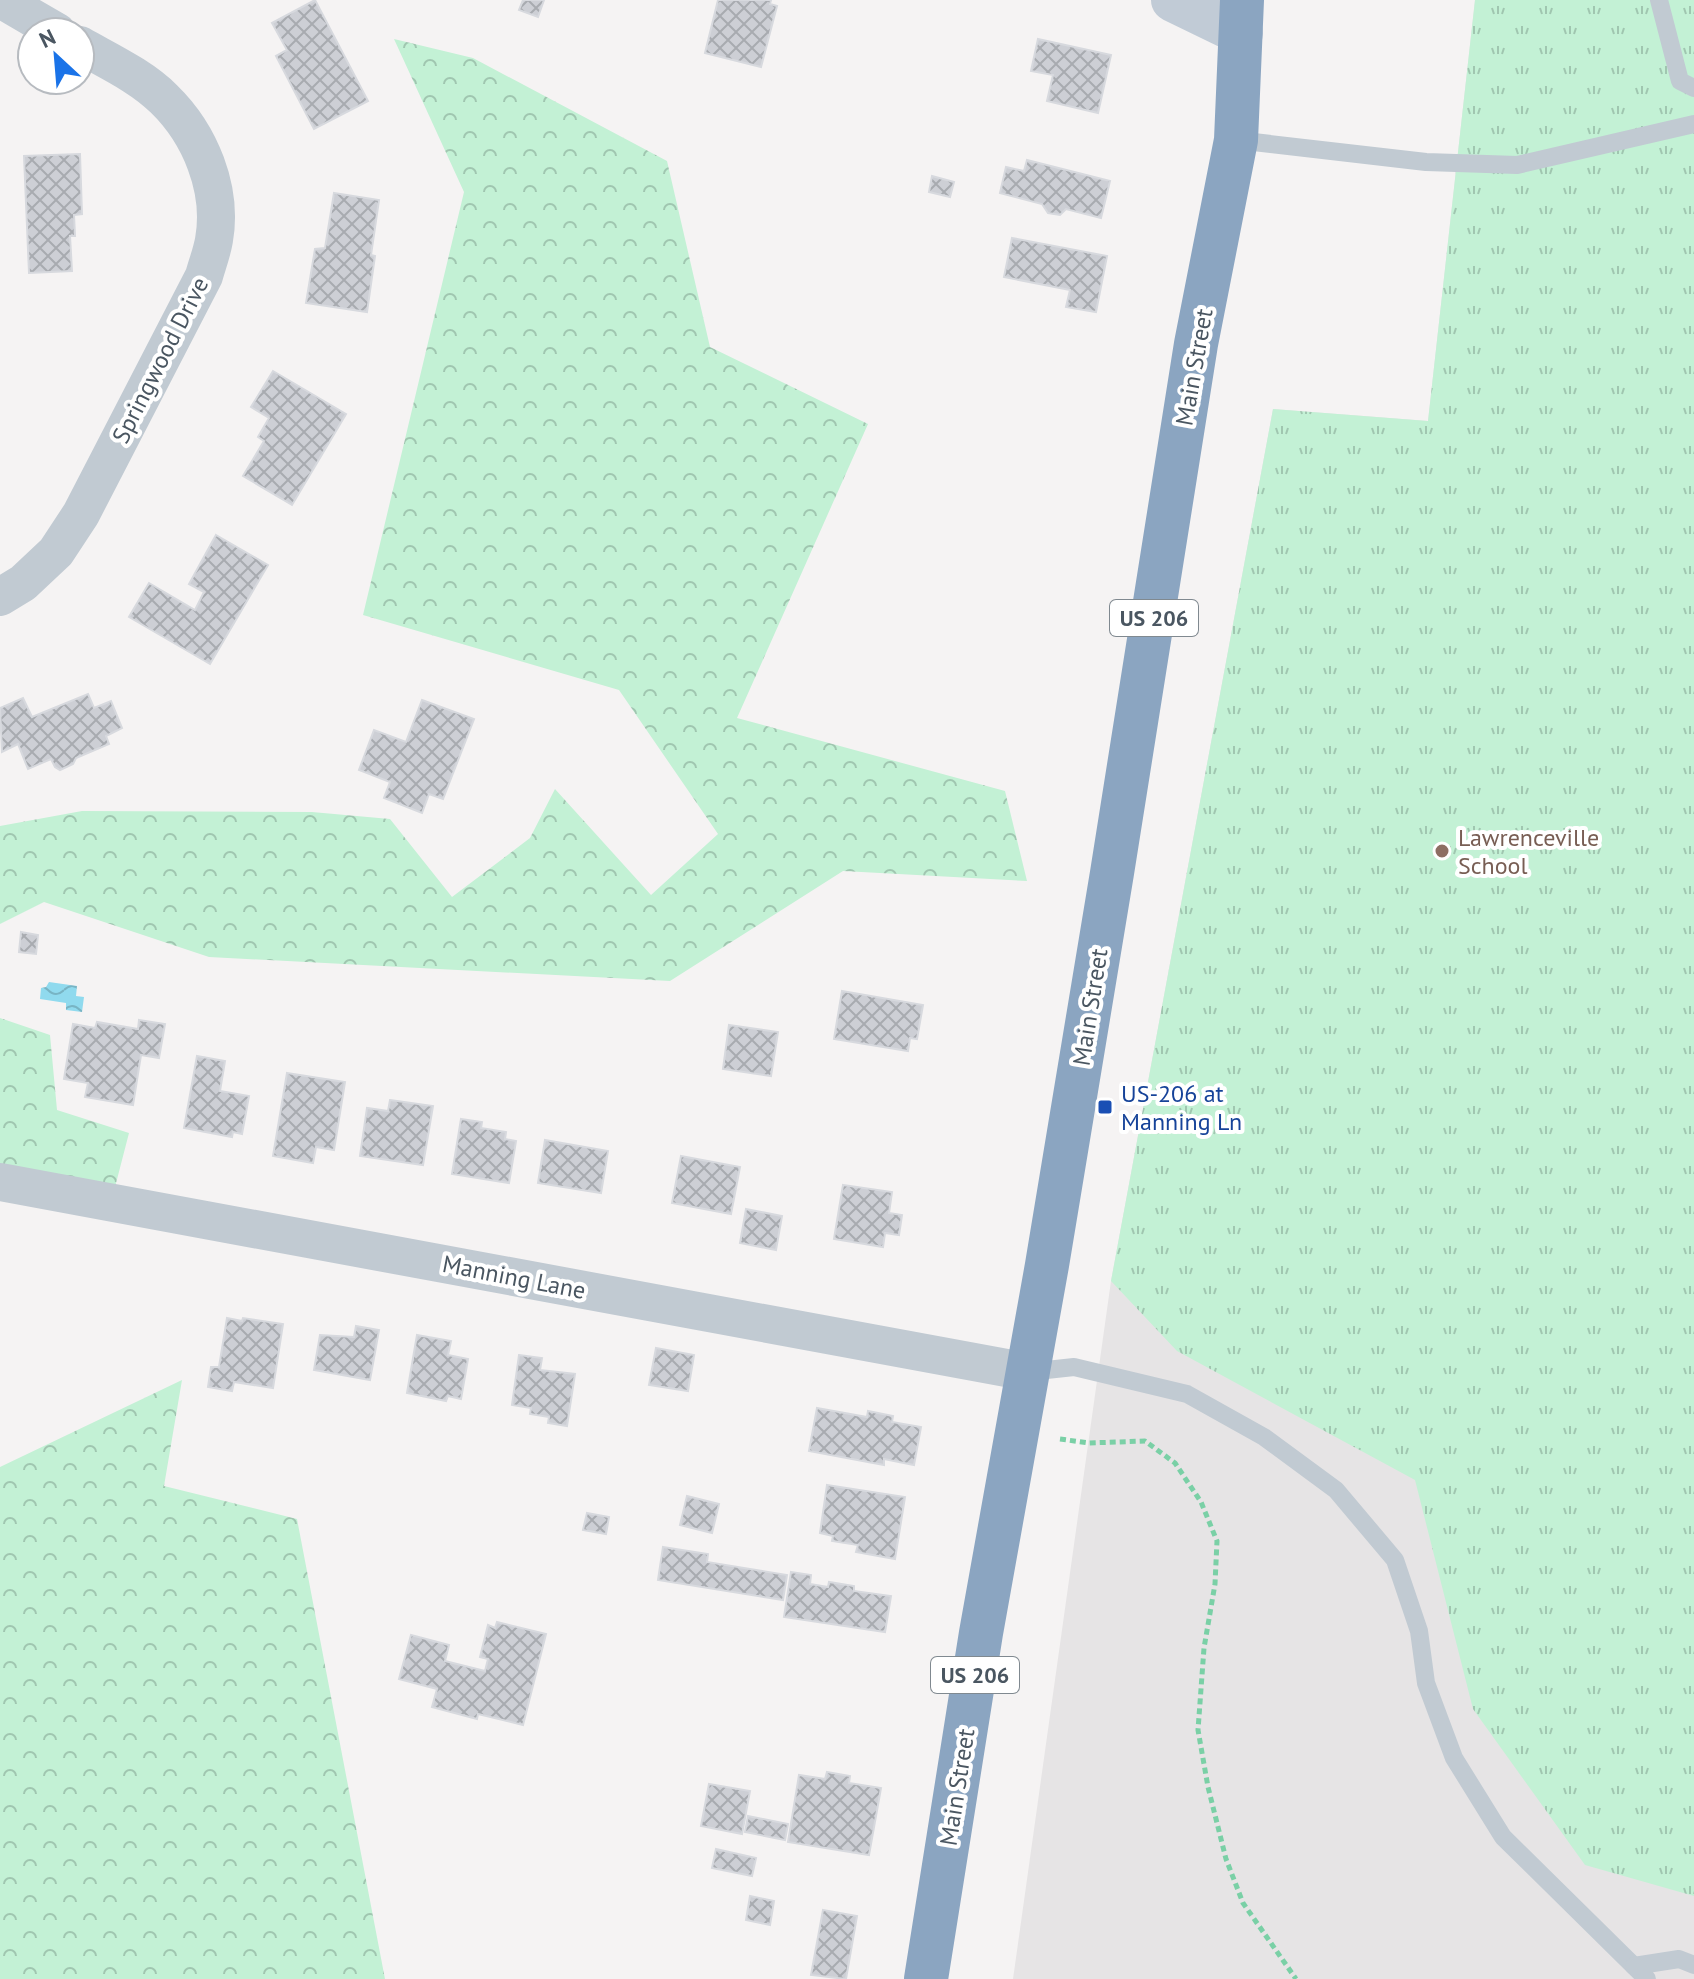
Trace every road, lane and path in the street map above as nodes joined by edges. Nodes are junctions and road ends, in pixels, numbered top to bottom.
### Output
1 (2, 0) edge
2 (1173, 0) edge
3 (1659, 0) edge
4 (30, 16) edge
5 (1241, 16) edge
6 (96, 54) edge
7 (1694, 88) edge
8 (1694, 124) edge
9 (1236, 140) junction
10 (0, 597) edge
11 (0, 1182) edge
12 (1028, 1372) junction
13 (1060, 1439) dead end
14 (1694, 1965) edge
15 (1640, 1973) edge
16 (926, 1979) edge
17 (1296, 1979) edge

1 - 4 street
2 - 5 street
3 - 7 lane
5 - 9 highway, Main Street / US 206
6 - 10 street, Springwood Drive
8 - 9 lane
9 - 12 highway, Main Street / US 206
11 - 12 street, Manning Lane
12 - 15 lane
12 - 16 highway, Main Street / US 206
13 - 17 path
14 - 15 lane

